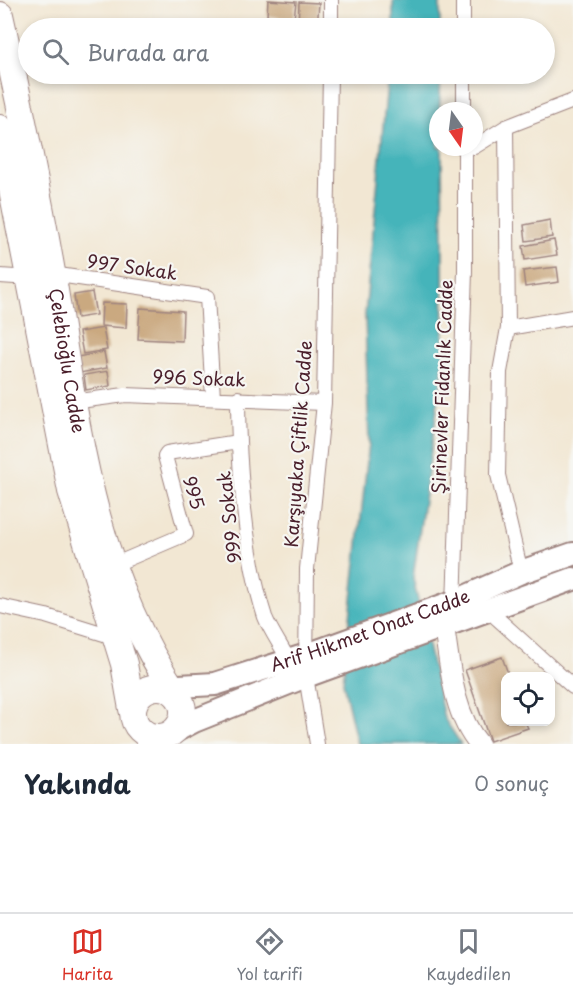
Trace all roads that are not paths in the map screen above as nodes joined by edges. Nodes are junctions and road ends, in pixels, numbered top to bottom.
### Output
1 (332, 0) edge
2 (463, 0) edge
3 (0, 15) edge
4 (331, 18) edge
5 (463, 18) edge
6 (330, 84) edge
7 (464, 84) edge
8 (573, 101) edge
9 (464, 102) edge
10 (506, 127) junction
11 (0, 128) edge
12 (483, 140) edge
13 (469, 156) edge
14 (0, 276) edge
15 (41, 276) junction
16 (573, 318) edge
17 (508, 328) junction
18 (213, 398) junction
19 (238, 398) junction
20 (72, 402) junction
21 (324, 403) junction
22 (238, 442) junction
23 (573, 554) edge
24 (111, 566) junction
25 (521, 572) junction
26 (573, 579) edge
27 (456, 601) junction
28 (0, 606) edge
29 (488, 610) junction
30 (434, 623) junction
31 (114, 637) junction
32 (310, 662) junction
33 (573, 687) edge
34 (175, 713) edge
35 (136, 726) edge
36 (317, 744) edge
37 (479, 744) edge

1 - 4 street
2 - 5 street
3 - 15 highway, Çelebioğlu Cadde
6 - 21 street, Karşıyaka Çiftlik Cadde
7 - 9 street
8 - 10 street
10 - 12 street
10 - 17 street
11 - 15 highway, Çelebioğlu Cadde
13 - 27 street, Şirinevler Fidanlık Cadde
14 - 15 street, 997 Sokak
15 - 18 street, 997 Sokak
15 - 20 highway, Çelebioğlu Cadde
15 - 31 highway, Çelebioğlu Cadde
16 - 17 street
17 - 25 street
18 - 19 street, 996 Sokak
18 - 20 street, 996 Sokak
19 - 21 street, 996 Sokak
19 - 22 street, 999 Sokak
20 - 24 highway, Çelebioğlu Cadde
21 - 32 street, Karşıyaka Çiftlik Cadde
22 - 24 street, 995
22 - 32 street, 999 Sokak
23 - 25 main road, Arif Hikmet Onat Cadde
24 - 34 highway, Çelebioğlu Cadde
25 - 27 main road, Arif Hikmet Onat Cadde
26 - 29 main road, Arif Hikmet Onat Cadde
27 - 30 main road, Arif Hikmet Onat Cadde
28 - 31 street
29 - 30 main road, Arif Hikmet Onat Cadde
29 - 33 street
30 - 32 main road, Arif Hikmet Onat Cadde
30 - 37 street
31 - 35 highway, Çelebioğlu Cadde
32 - 34 main road, Arif Hikmet Onat Cadde
32 - 34 main road, Arif Hikmet Onat Cadde
32 - 36 street, Karşıyaka Çiftlik Cadde
34 - 35 highway
34 - 35 highway

